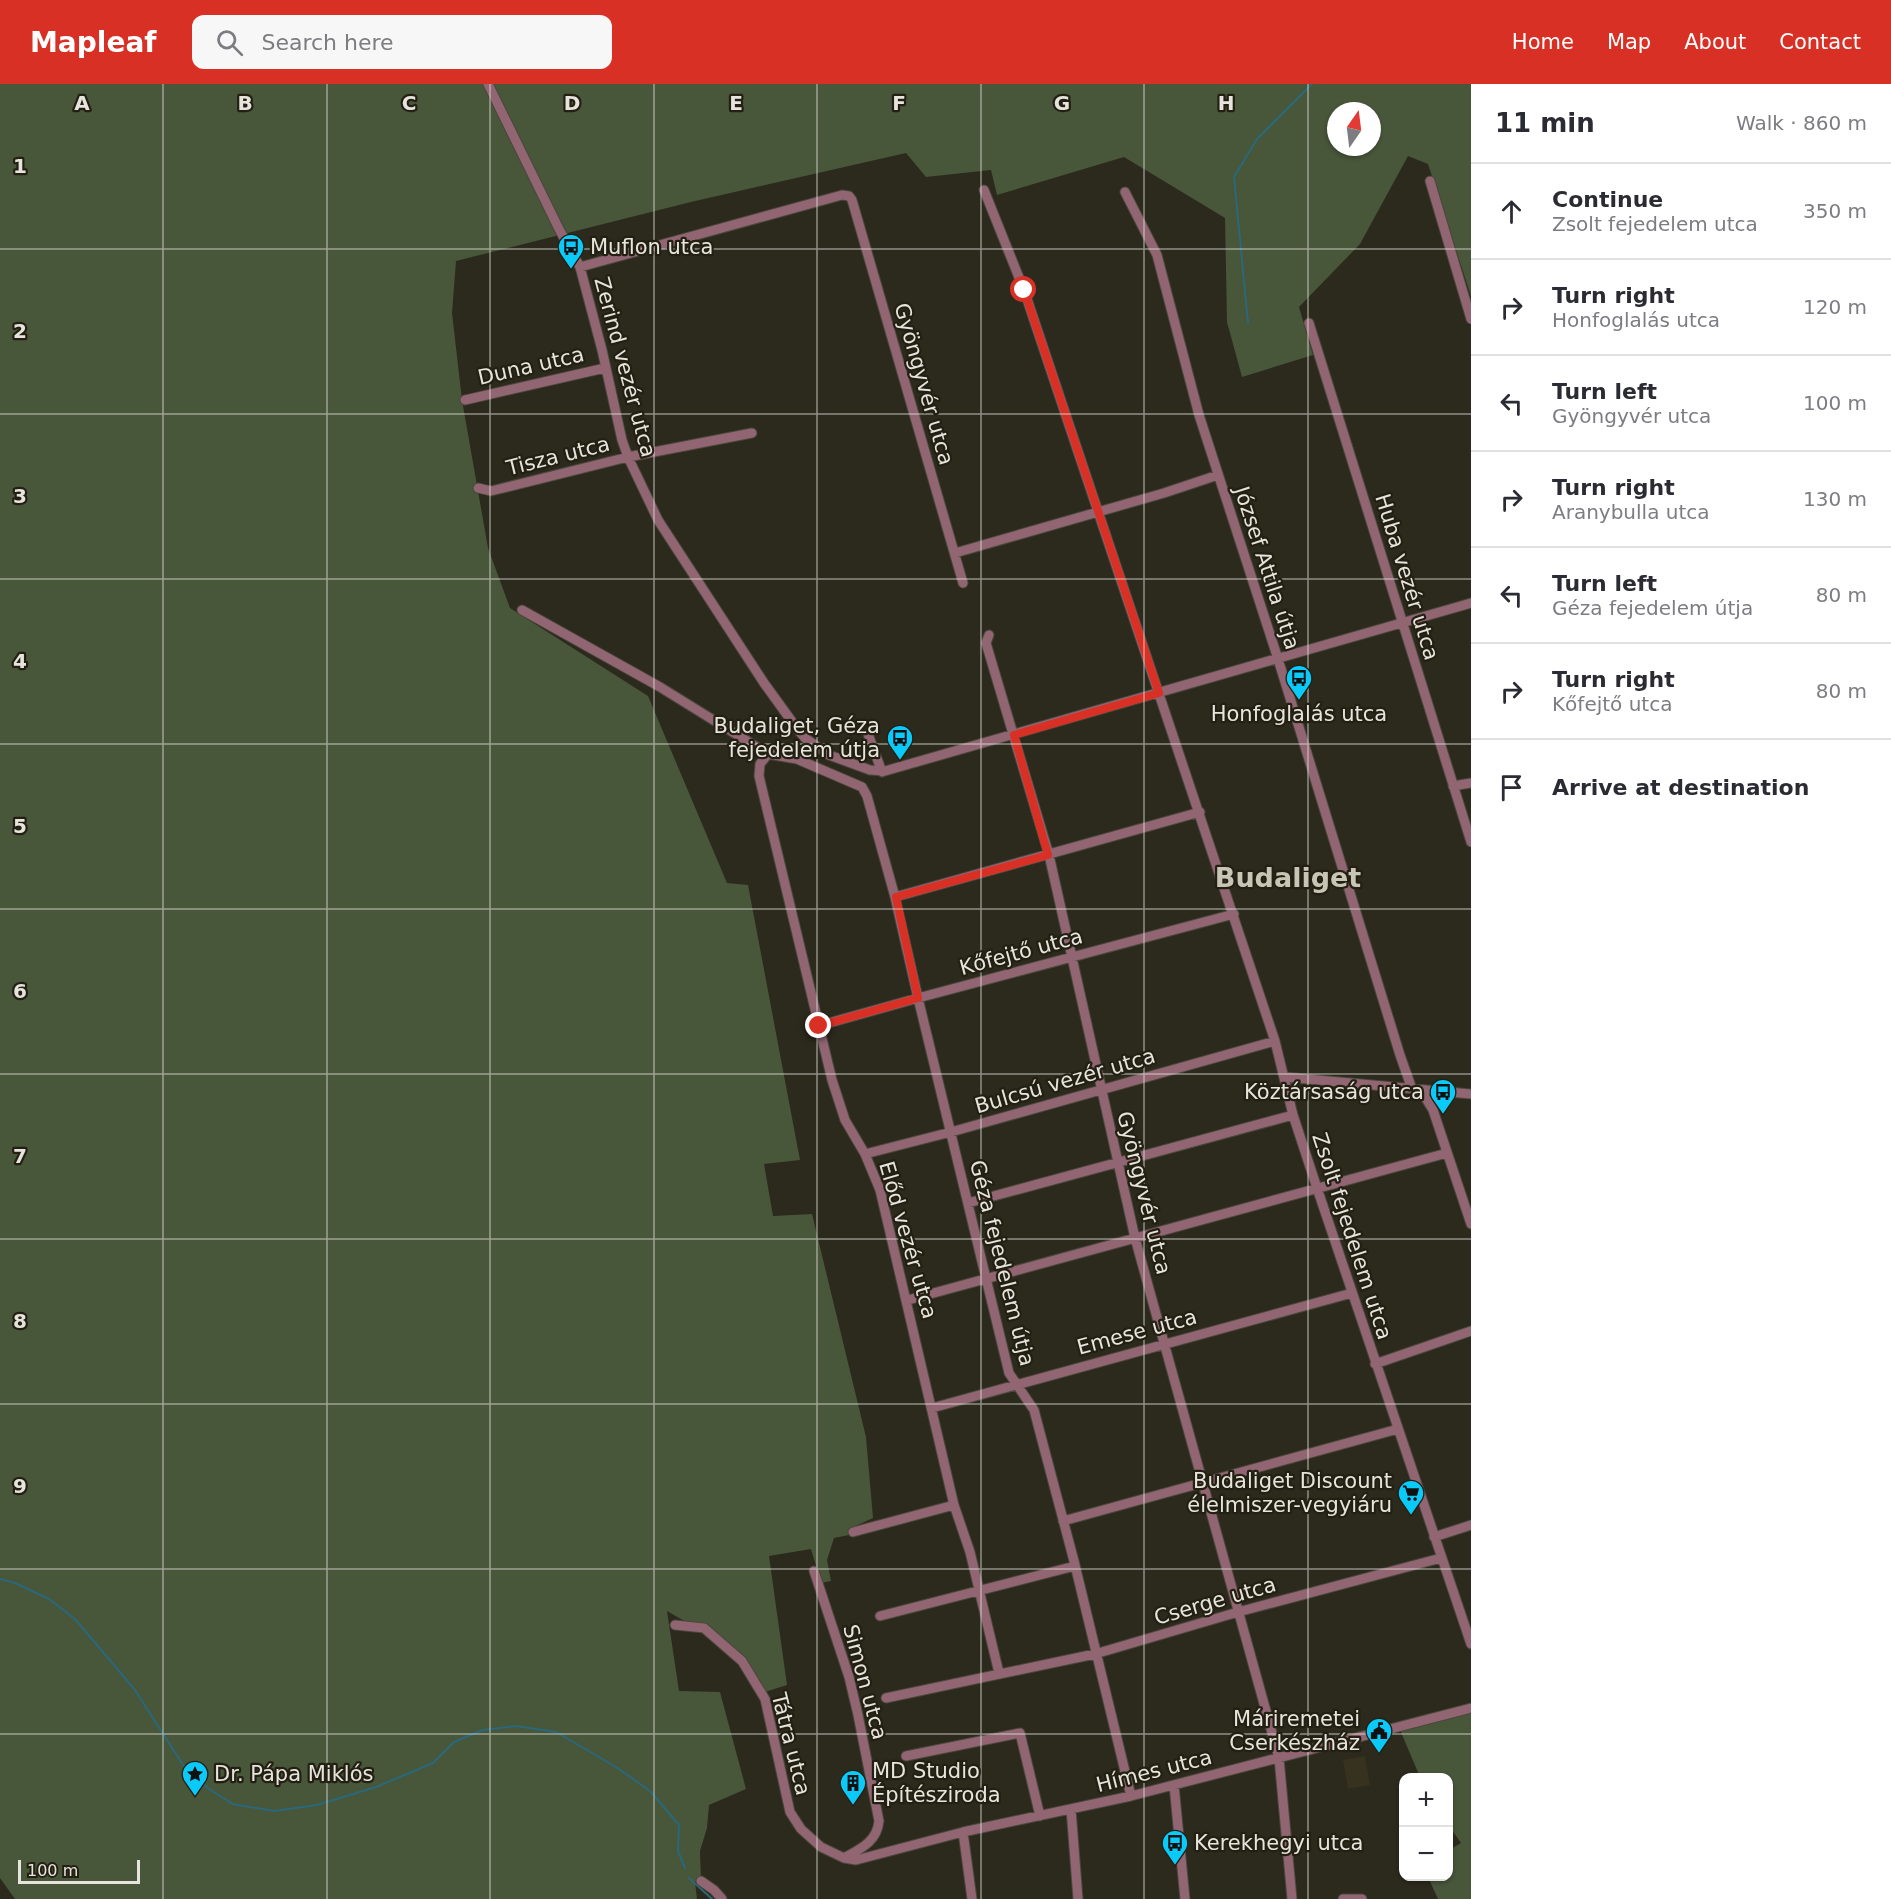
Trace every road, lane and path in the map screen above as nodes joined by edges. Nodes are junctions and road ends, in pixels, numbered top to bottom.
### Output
1 (488, 84) edge
2 (1430, 181) dead end
3 (984, 190) dead end
4 (1125, 192) dead end
5 (580, 267) junction
6 (1471, 319) edge
7 (1309, 323) dead end
8 (605, 368) junction
9 (465, 399) dead end
10 (752, 433) dead end
11 (628, 457) junction
12 (1218, 475) junction
13 (478, 488) dead end
14 (1099, 511) junction
15 (955, 553) junction
16 (963, 583) dead end
17 (1471, 603) edge
18 (522, 610) dead end
19 (1403, 622) junction
20 (989, 635) dead end
21 (1278, 659) junction
22 (1159, 693) junction
23 (868, 734) dead end
24 (1014, 735) junction
25 (768, 754) junction
26 (870, 770) junction
27 (882, 772) junction
28 (1471, 783) edge
29 (1453, 786) junction
30 (862, 787) junction
31 (1200, 812) junction
32 (1471, 842) edge
33 (1048, 855) junction
34 (896, 897) junction
35 (1234, 914) junction
36 (1071, 958) junction
37 (918, 998) junction
38 (819, 1026) junction
39 (1275, 1041) junction
40 (1286, 1077) junction
41 (1101, 1089) junction
42 (1412, 1089) junction
43 (1471, 1095) edge
44 (1293, 1115) junction
45 (951, 1132) junction
46 (1447, 1153) junction
47 (865, 1154) junction
48 (1117, 1162) junction
49 (1317, 1188) junction
50 (968, 1203) junction
51 (1471, 1224) edge
52 (1135, 1238) junction
53 (986, 1278) junction
54 (1352, 1293) junction
55 (908, 1300) junction
56 (1471, 1332) edge
57 (1164, 1343) junction
58 (1376, 1364) junction
59 (1016, 1384) junction
60 (932, 1408) junction
61 (1398, 1429) junction
62 (1202, 1481) junction
63 (954, 1505) junction
64 (1063, 1521) junction
65 (1471, 1525) edge
66 (853, 1532) dead end
67 (1434, 1536) junction
68 (1441, 1558) junction
69 (1075, 1566) junction
70 (814, 1571) dead end
71 (979, 1592) junction
72 (1238, 1612) junction
73 (880, 1616) dead end
74 (675, 1625) dead end
75 (1471, 1644) edge
76 (1095, 1654) junction
77 (999, 1674) junction
78 (886, 1698) dead end
79 (1471, 1708) edge
80 (906, 1756) dead end
81 (1279, 1758) junction
82 (1174, 1785) junction
83 (1131, 1796) junction
84 (1071, 1809) junction
85 (1040, 1816) junction
86 (963, 1832) junction
87 (844, 1858) junction
88 (701, 1881) dead end
89 (722, 1899) edge
90 (972, 1899) edge
91 (1078, 1899) edge
92 (1185, 1899) edge
93 (1292, 1899) edge
94 (1343, 1899) edge
95 (1362, 1899) edge

1 - 5 street, Zerind vezér utca
2 - 6 street
3 - 14 street, Zsolt fejedelem utca
4 - 12 street, József Attila útja
5 - 8 street, Zerind vezér utca
5 - 15 street, Gyöngyvér utca
7 - 19 street, Huba vezér utca
8 - 9 street, Duna utca
8 - 11 street, Zerind vezér utca
10 - 11 street, Tisza utca
11 - 13 street, Tisza utca
11 - 26 street, Zerind vezér utca
12 - 14 street
12 - 21 street, József Attila útja
14 - 15 street
14 - 22 street, Zsolt fejedelem utca
15 - 16 street, Gyöngyvér utca
17 - 19 street
18 - 25 street
19 - 21 street
19 - 29 street, Huba vezér utca
20 - 24 street, Gyöngyvér utca
21 - 22 street
21 - 42 street, József Attila útja
22 - 24 street
22 - 31 street, Zsolt fejedelem utca
23 - 27 street
24 - 27 street
24 - 33 street, Gyöngyvér utca
25 - 30 street
25 - 38 street, Előd vezér utca
26 - 27 street
26 - 30 street
28 - 29 street
29 - 32 street, Huba vezér utca
30 - 34 street, Géza fejedelem útja
31 - 33 street
31 - 35 street, Zsolt fejedelem utca
33 - 34 street
33 - 36 street, Gyöngyvér utca
34 - 37 street, Géza fejedelem útja
35 - 36 street, Kőfejtő utca
35 - 39 street, Zsolt fejedelem utca
36 - 37 street, Kőfejtő utca
36 - 41 street, Gyöngyvér utca
37 - 38 street, Kőfejtő utca
37 - 45 street, Géza fejedelem útja
38 - 47 street, Előd vezér utca
39 - 40 street, Zsolt fejedelem utca
39 - 41 street, Bulcsú vezér utca
40 - 42 street
40 - 44 street, Zsolt fejedelem utca
41 - 45 street, Bulcsú vezér utca
41 - 48 street, Gyöngyvér utca
42 - 43 street
42 - 46 street, József Attila útja
44 - 48 street
44 - 49 street, Zsolt fejedelem utca
45 - 47 street, Bulcsú vezér utca
45 - 50 street, Géza fejedelem útja
46 - 49 street
46 - 51 street, József Attila útja
47 - 55 street, Előd vezér utca
48 - 50 street
48 - 52 street, Gyöngyvér utca
49 - 52 street
49 - 54 street, Zsolt fejedelem utca
50 - 53 street, Géza fejedelem útja
52 - 53 street
52 - 57 street, Gyöngyvér utca
53 - 55 street
53 - 59 street, Géza fejedelem útja
54 - 57 street, Emese utca
54 - 58 street, Zsolt fejedelem utca
55 - 60 street, Előd vezér utca
56 - 58 street
57 - 59 street, Emese utca
57 - 62 street, Gyöngyvér utca
58 - 61 street, Zsolt fejedelem utca
59 - 60 street, Emese utca
59 - 64 street, Géza fejedelem útja
60 - 63 street, Előd vezér utca
61 - 62 street
61 - 67 street, Zsolt fejedelem utca
62 - 64 street
62 - 72 street, Gyöngyvér utca
63 - 66 street
63 - 71 street, Előd vezér utca
64 - 69 street, Géza fejedelem útja
65 - 67 street
67 - 68 street, Zsolt fejedelem utca
68 - 72 street, Cserge utca
68 - 75 street, Zsolt fejedelem utca
69 - 71 street
69 - 76 street, Géza fejedelem útja
70 - 87 street, Simon utca
71 - 73 street
71 - 77 street, Előd vezér utca
72 - 76 street, Cserge utca
72 - 81 street, Gyöngyvér utca
74 - 87 street, Tátra utca
76 - 77 street, Cserge utca
76 - 83 street, Géza fejedelem útja
77 - 78 street, Cserge utca
79 - 81 street, Hímes utca
80 - 85 street
81 - 82 street, Hímes utca
81 - 93 street, Gyöngyvér utca
82 - 83 street, Hímes utca
82 - 92 street
83 - 84 street, Hímes utca
84 - 85 street, Hímes utca
84 - 91 street
85 - 86 street, Hímes utca
86 - 87 street, Hímes utca
86 - 90 street
88 - 89 street
94 - 95 street

